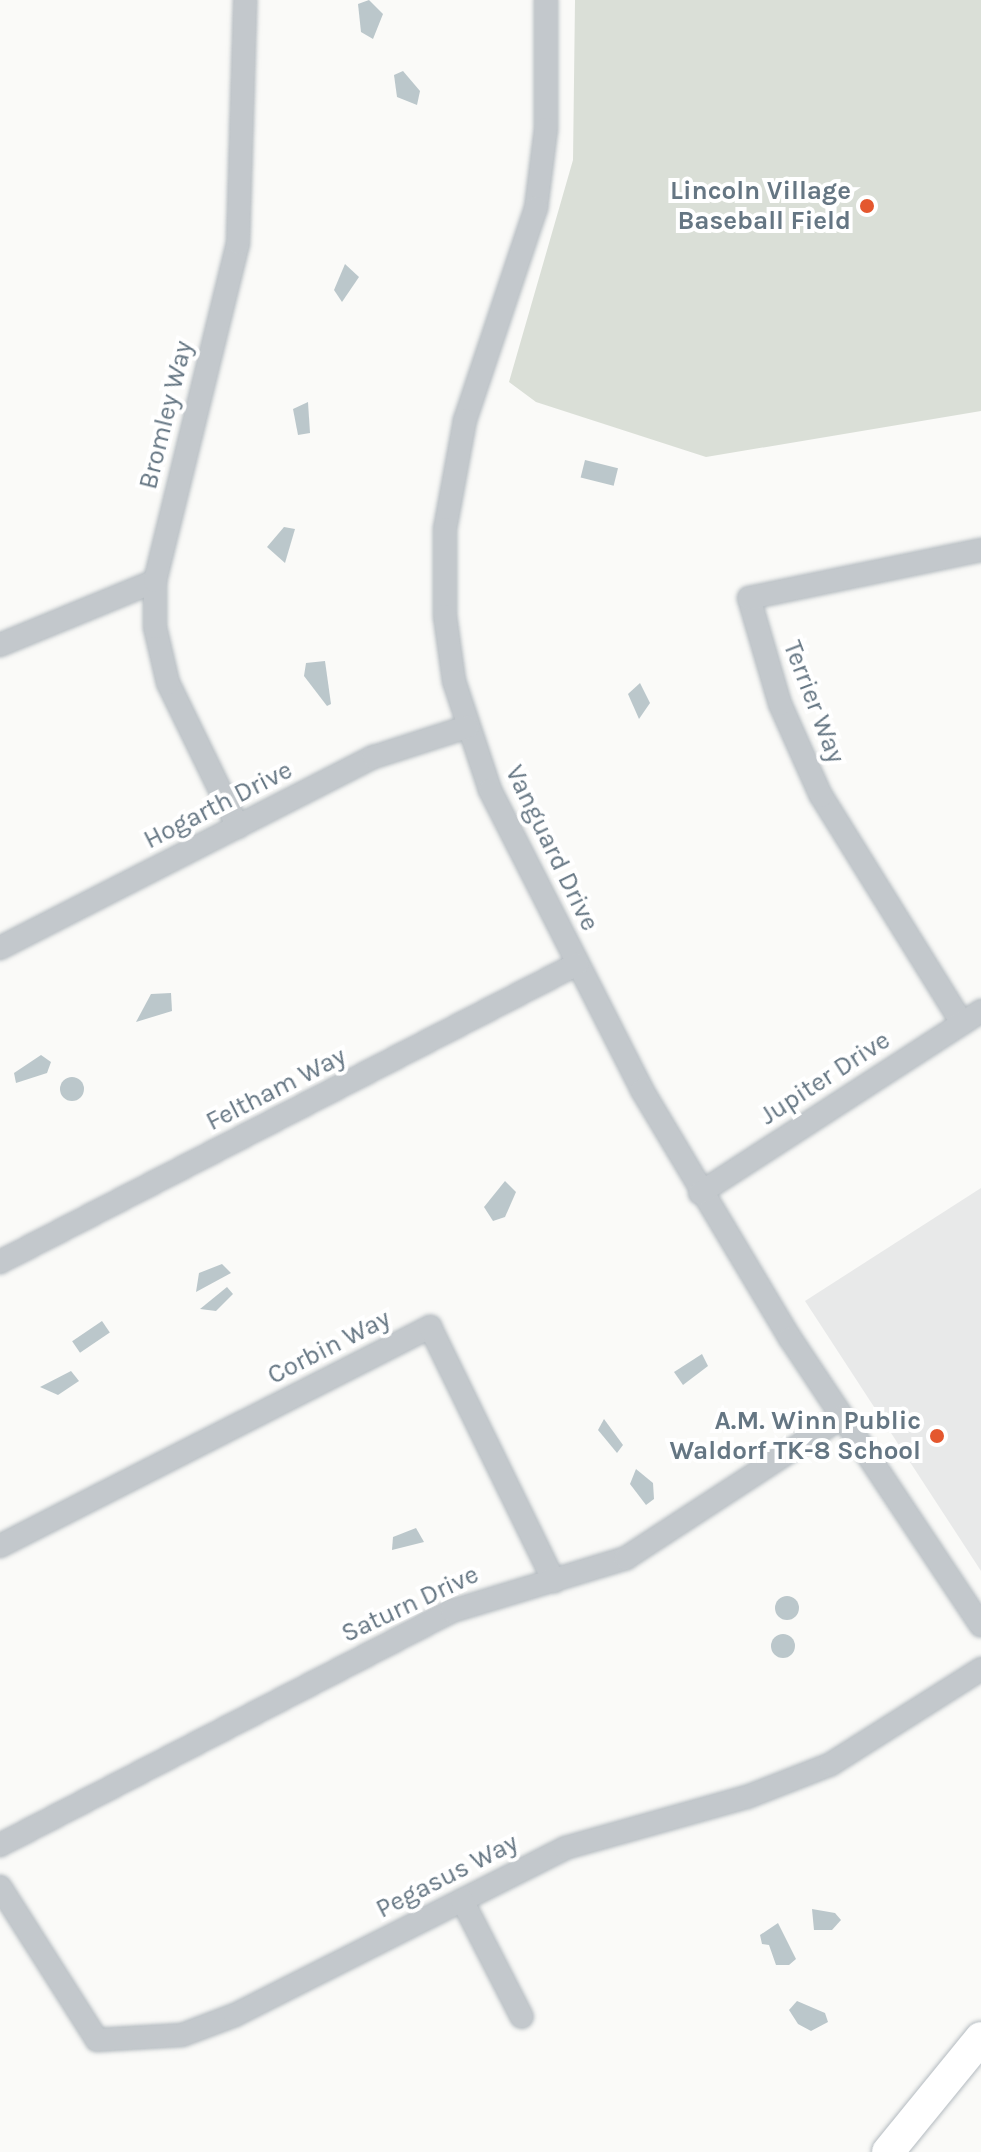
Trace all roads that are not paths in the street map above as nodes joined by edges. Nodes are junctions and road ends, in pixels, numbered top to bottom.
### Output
1 (245, 0) edge
2 (546, 0) edge
3 (981, 550) edge
4 (155, 581) junction
5 (0, 645) edge
6 (467, 727) junction
7 (238, 827) junction
8 (0, 948) edge
9 (577, 964) junction
10 (981, 1011) edge
11 (962, 1023) junction
12 (700, 1193) junction
13 (0, 1262) edge
14 (841, 1418) junction
15 (0, 1546) edge
16 (554, 1581) junction
17 (981, 1625) edge
18 (981, 1669) edge
19 (0, 1845) edge
20 (0, 1887) edge
21 (462, 1900) junction
22 (522, 2017) dead end
23 (981, 2038) edge
24 (888, 2152) edge

1 - 4 street, Bromley Way
2 - 6 street, Vanguard Drive
3 - 11 street, Terrier Way
4 - 5 street
4 - 7 street, Bromley Way
6 - 7 street, Hogarth Drive
6 - 9 street, Vanguard Drive
7 - 8 street, Hogarth Drive
9 - 12 street, Vanguard Drive
9 - 13 street, Feltham Way
10 - 11 street, Jupiter Drive
11 - 12 street, Jupiter Drive
12 - 14 street, Vanguard Drive
14 - 16 street, Saturn Drive
14 - 17 street, Vanguard Drive
15 - 16 street, Corbin Way
16 - 19 street, Saturn Drive
18 - 21 street, Pegasus Way
20 - 21 street, Pegasus Way
21 - 22 street
23 - 24 street

